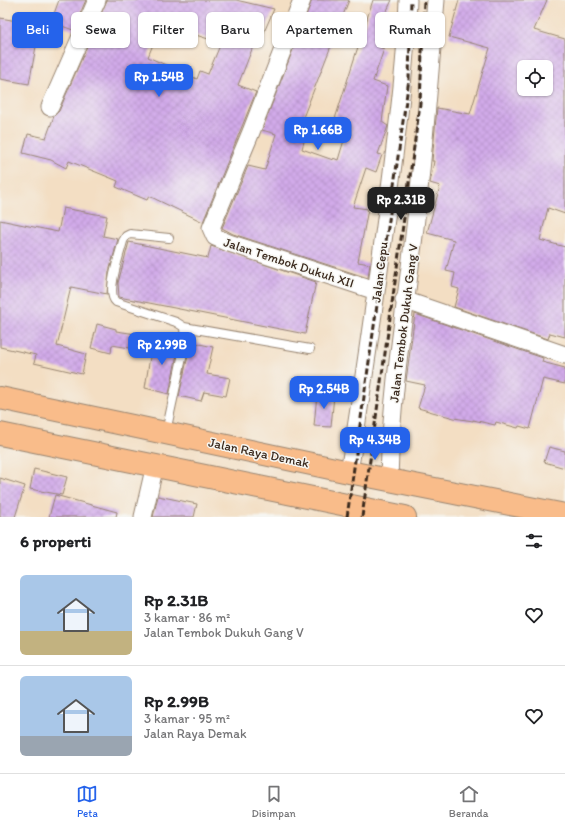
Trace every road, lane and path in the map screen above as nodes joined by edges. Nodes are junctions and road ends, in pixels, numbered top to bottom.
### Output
1 (97, 0) edge
2 (302, 0) edge
3 (408, 0) edge
4 (436, 0) edge
5 (50, 107) dead end
6 (169, 238) dead end
7 (376, 291) junction
8 (404, 300) junction
9 (184, 327) junction
10 (310, 349) dead end
11 (565, 355) edge
12 (0, 398) edge
13 (166, 432) junction
14 (0, 434) edge
15 (155, 465) junction
16 (349, 472) junction
17 (389, 479) junction
18 (343, 511) edge
19 (565, 515) edge
20 (393, 516) edge
21 (143, 517) edge

1 - 5 street
2 - 7 street, Jalan Tembok Dukuh XII
3 - 7 street, Jalan Cepu
4 - 8 street, Jalan Tembok Dukuh Gang V
6 - 9 lane
7 - 16 street, Jalan Cepu
8 - 11 street
8 - 17 street, Jalan Tembok Dukuh Gang V
9 - 10 lane
9 - 13 lane
12 - 13 highway, Jalan Raya Demak
13 - 16 highway, Jalan Raya Demak
14 - 15 highway
15 - 18 highway
15 - 21 street
16 - 17 highway, Jalan Raya Demak
17 - 19 highway, Jalan Raya Demak
18 - 20 highway

